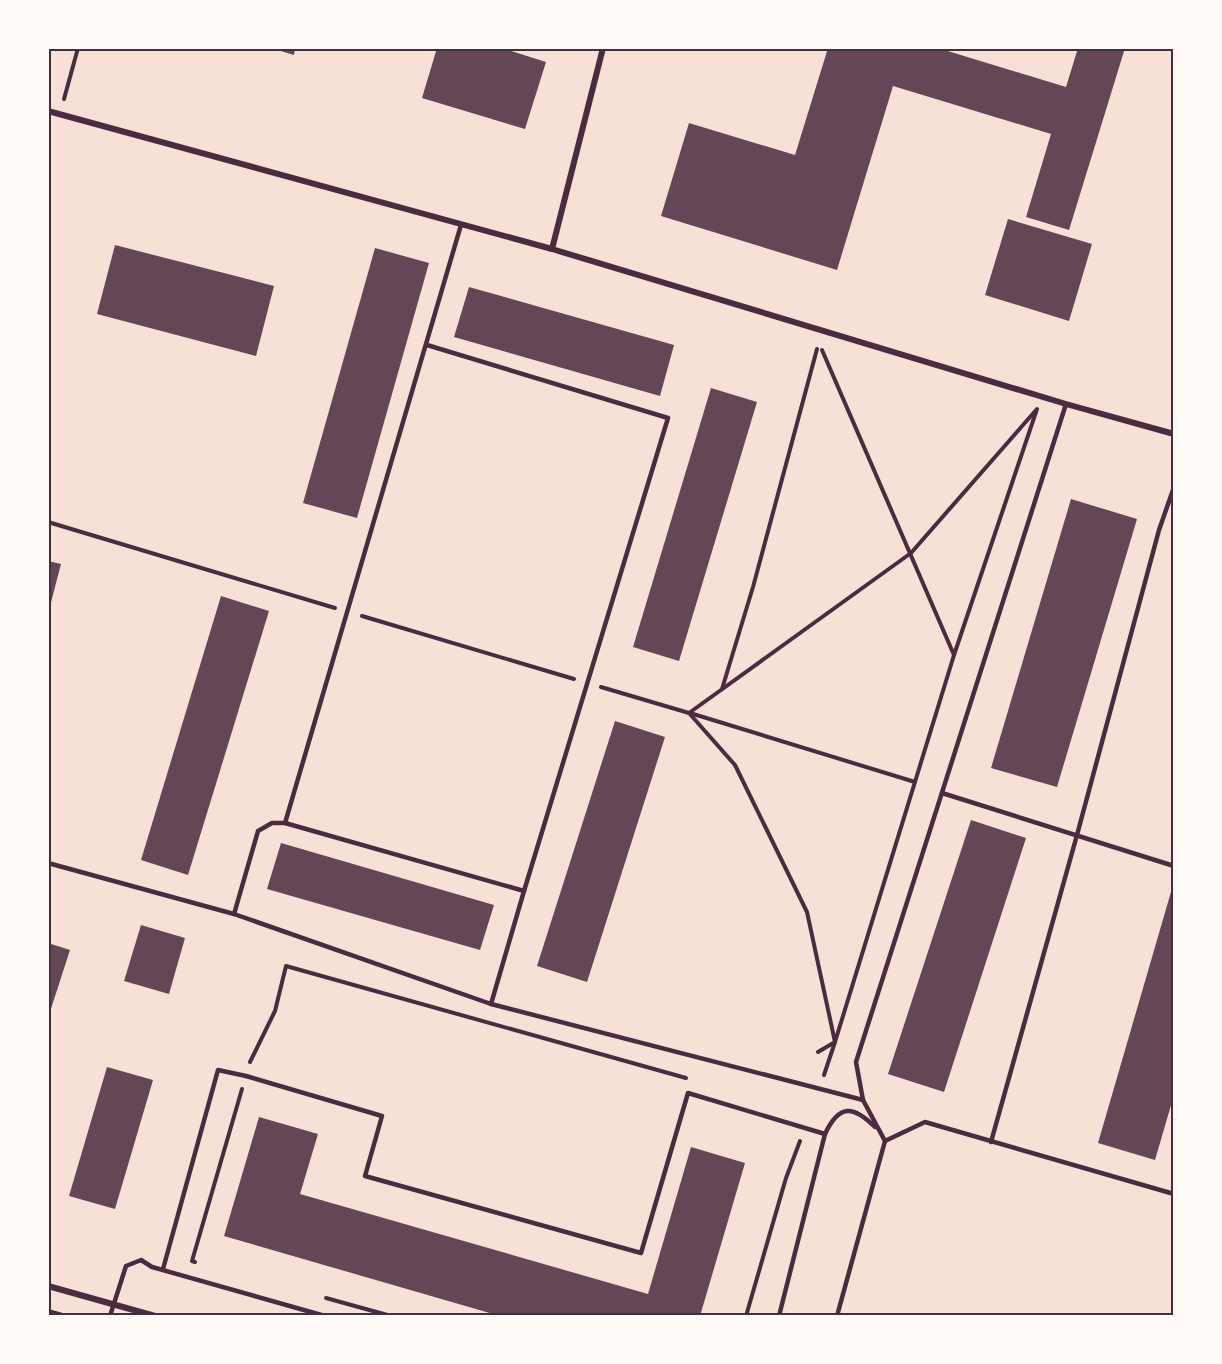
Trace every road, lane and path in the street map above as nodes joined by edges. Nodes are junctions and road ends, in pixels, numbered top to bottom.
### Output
1 (78, 48) edge
2 (603, 48) edge
3 (48, 111) edge
4 (60, 114) junction
5 (460, 225) junction
6 (552, 249) junction
7 (427, 345) junction
8 (1066, 404) junction
9 (1174, 434) edge
10 (1174, 487) edge
11 (48, 522) edge
12 (910, 553) junction
13 (348, 612) junction
14 (954, 655) junction
15 (587, 683) junction
16 (722, 690) junction
17 (689, 713) junction
18 (915, 782) junction
19 (942, 793) junction
20 (285, 823) junction
21 (1077, 835) junction
22 (48, 863) edge
23 (1174, 866) edge
24 (524, 891) junction
25 (234, 914) junction
26 (490, 1004) junction
27 (835, 1042) junction
28 (818, 1052) dead end
29 (246, 1076) junction
30 (697, 1081) dead end
31 (819, 1087) junction
32 (862, 1100) junction
33 (804, 1128) junction
34 (825, 1134) junction
35 (882, 1136) junction
36 (885, 1141) junction
37 (991, 1142) junction
38 (1174, 1194) edge
39 (201, 1263) dead end
40 (163, 1269) junction
41 (48, 1286) edge
42 (322, 1297) dead end
43 (114, 1304) junction
44 (48, 1311) edge
45 (66, 1316) edge
46 (111, 1316) edge
47 (155, 1316) edge
48 (325, 1316) edge
49 (391, 1316) edge
50 (746, 1316) edge
51 (779, 1316) edge
52 (837, 1316) edge

1 - 4 path
2 - 6 street
3 - 4 street
4 - 5 street
5 - 6 street
5 - 7 lane
6 - 8 street
7 - 13 lane
7 - 15 lane
8 - 9 street
8 - 19 lane
10 - 21 lane
11 - 13 path
12 - 14 path
12 - 14 path
12 - 16 path
12 - 16 path
13 - 15 path
13 - 20 lane
14 - 18 path
15 - 17 path
15 - 24 lane
16 - 17 path
17 - 18 path
17 - 27 path
18 - 27 path
19 - 21 lane
19 - 32 lane
20 - 24 lane
20 - 25 lane
21 - 23 lane
21 - 37 lane
22 - 25 lane
24 - 26 lane
25 - 26 lane
26 - 31 lane
27 - 28 path
27 - 31 path
29 - 30 path
29 - 33 lane
29 - 39 path
29 - 40 lane
31 - 32 lane
32 - 35 lane
33 - 34 lane
33 - 50 path
34 - 35 lane
34 - 51 lane
35 - 36 lane
36 - 37 lane
36 - 52 lane
37 - 38 lane
40 - 43 lane
40 - 48 lane
41 - 43 street
42 - 49 path
43 - 46 lane
43 - 47 street
44 - 45 path

